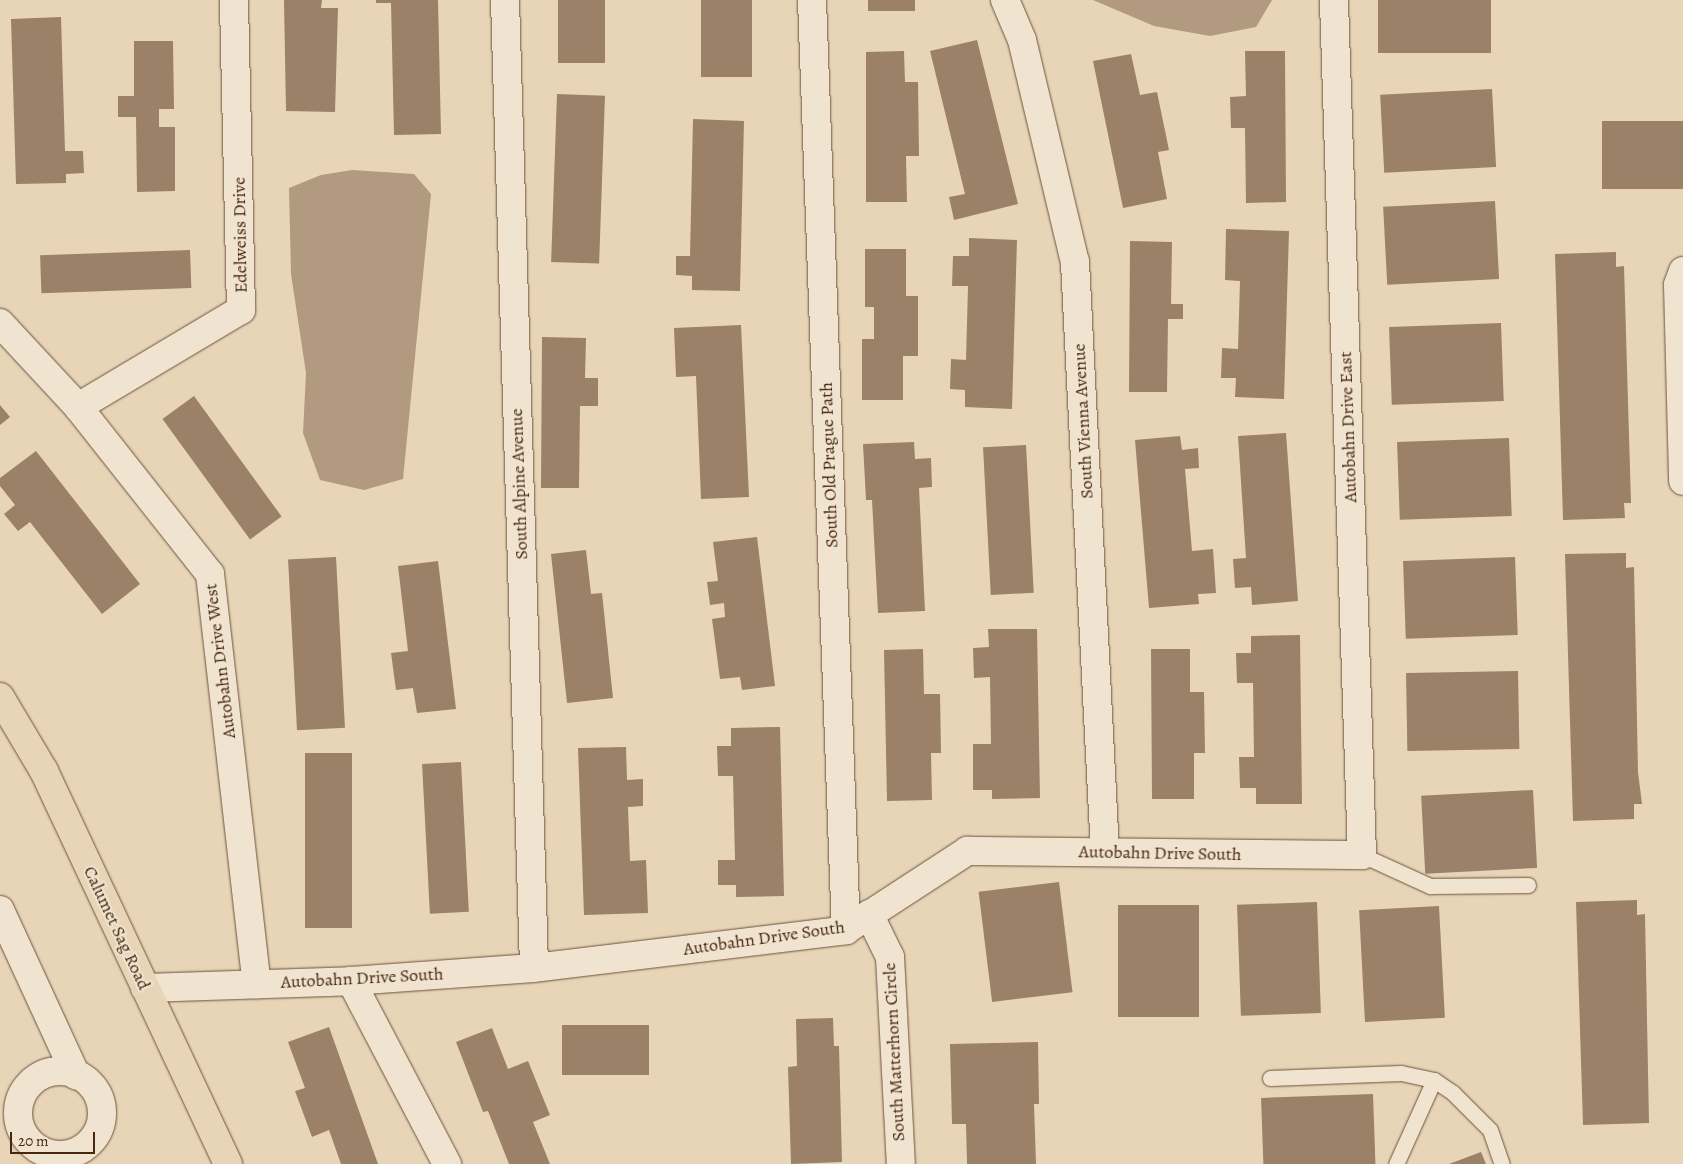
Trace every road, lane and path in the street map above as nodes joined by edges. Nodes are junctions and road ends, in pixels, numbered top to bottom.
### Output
1 (234, 0) edge
2 (505, 0) edge
3 (812, 0) edge
4 (1005, 0) edge
5 (1334, 0) edge
6 (1683, 271) edge
7 (0, 323) edge
8 (78, 408) junction
9 (1683, 481) edge
10 (0, 697) edge
11 (1105, 852) junction
12 (1362, 855) junction
13 (1528, 885) dead end
14 (0, 910) edge
15 (870, 914) junction
16 (846, 930) junction
17 (534, 968) junction
18 (351, 981) junction
19 (257, 984) junction
20 (145, 988) junction
21 (76, 1075) junction
22 (1270, 1078) dead end
23 (1434, 1080) junction
24 (30, 1154) edge
25 (228, 1164) edge
26 (447, 1164) edge
27 (901, 1164) edge
28 (1396, 1164) edge
29 (1502, 1164) edge

1 - 8 street, Edelweiss Drive
2 - 17 street, South Alpine Avenue
3 - 16 street, South Old Prague Path
4 - 11 street, South Vienna Avenue
5 - 12 street, Autobahn Drive East
6 - 9 street
7 - 8 street, Autobahn Drive West
8 - 19 street, Autobahn Drive West
10 - 20 main road, Calumet Sag Road
11 - 12 street, Autobahn Drive South
11 - 15 street, Autobahn Drive South
12 - 13 lane
14 - 21 street
15 - 16 street, Autobahn Drive South
15 - 27 street, South Matterhorn Circle
16 - 17 street, Autobahn Drive South
17 - 18 street, Autobahn Drive South
18 - 19 street, Autobahn Drive South
18 - 26 street
19 - 20 street, Autobahn Drive South
20 - 25 main road, Calumet Sag Road
21 - 24 street
21 - 24 street
22 - 23 lane
23 - 28 lane
23 - 29 lane

